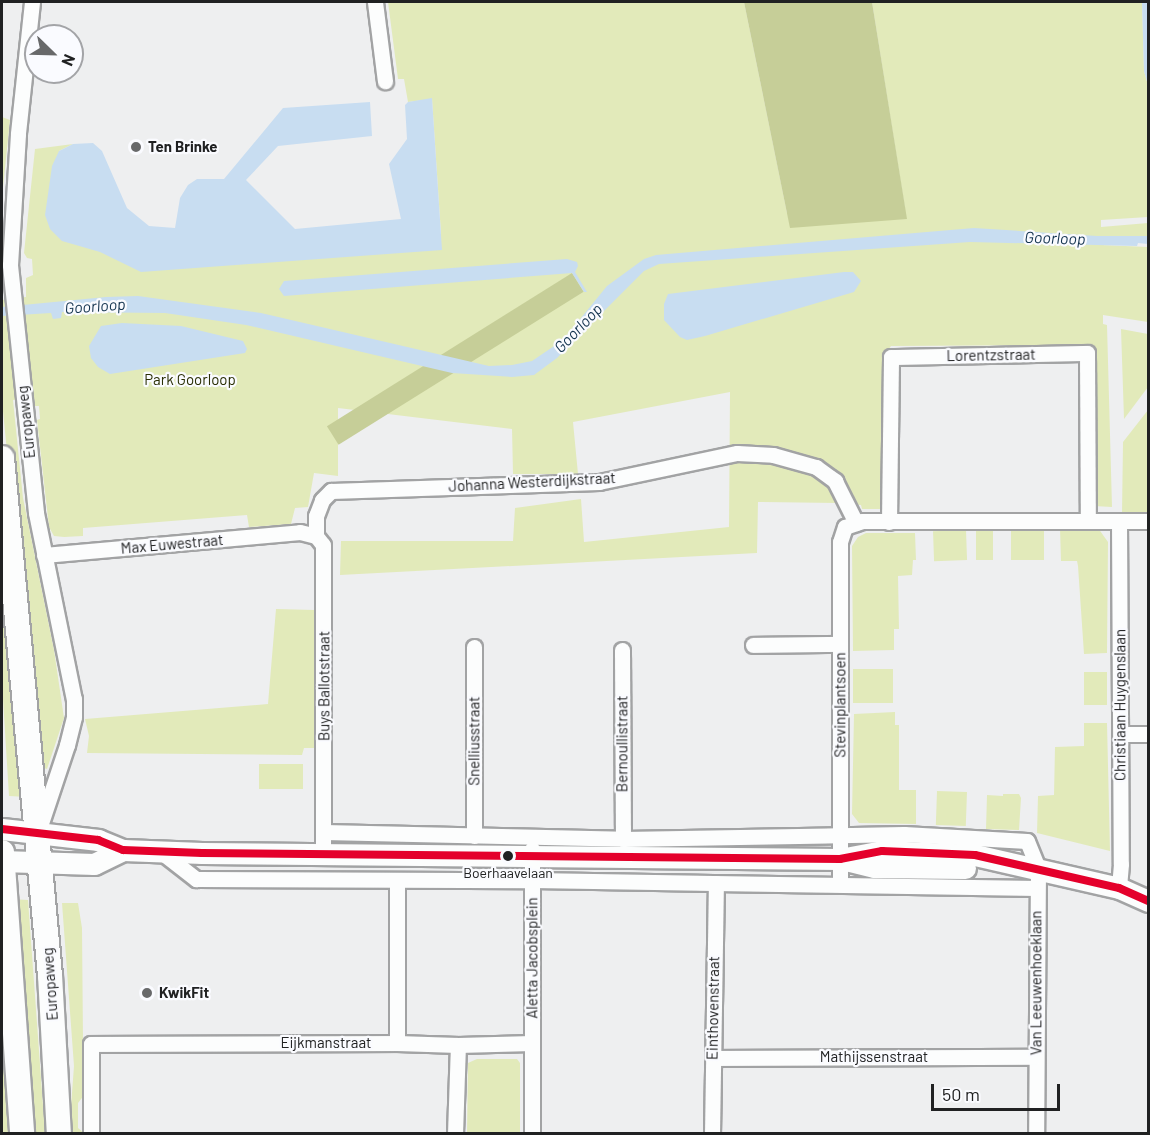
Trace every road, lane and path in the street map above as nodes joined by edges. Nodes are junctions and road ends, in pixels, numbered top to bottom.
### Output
1 (32, 2) edge
2 (375, 2) edge
3 (386, 81) dead end
4 (2, 458) edge
5 (1088, 520) junction
6 (1119, 521) junction
7 (1149, 521) edge
8 (889, 522) junction
9 (851, 525) junction
10 (316, 536) junction
11 (44, 555) junction
12 (840, 644) junction
13 (753, 645) dead end
14 (474, 647) dead end
15 (622, 650) dead end
16 (1121, 735) junction
17 (1149, 735) edge
18 (2, 829) edge
19 (324, 832) junction
20 (840, 833) junction
21 (37, 834) junction
22 (474, 836) junction
23 (623, 839) junction
24 (532, 846) junction
25 (123, 850) junction
26 (160, 851) junction
27 (2, 852) edge
28 (323, 855) junction
29 (840, 859) junction
30 (2, 861) edge
31 (39, 863) junction
32 (1038, 878) junction
33 (398, 880) junction
34 (532, 880) junction
35 (716, 883) junction
36 (840, 884) junction
37 (1119, 888) junction
38 (1149, 901) edge
39 (398, 1043) junction
40 (532, 1043) junction
41 (458, 1045) junction
42 (1036, 1057) junction
43 (712, 1058) junction
44 (22, 1134) edge
45 (59, 1134) edge
46 (91, 1134) edge
47 (455, 1134) edge
48 (532, 1134) edge
49 (712, 1134) edge
50 (1036, 1134) edge

1 - 11 street, Europaweg
2 - 3 street
4 - 21 main road, Europaweg
5 - 6 street
5 - 8 street
5 - 8 street, Lorentzstraat
6 - 7 street
6 - 16 street, Christiaan Huygenslaan
8 - 9 street
9 - 10 street, Johanna Westerdijkstraat
9 - 12 street, Stevinplantsoen
10 - 11 street, Max Euwestraat
10 - 19 street, Buys Ballotstraat
11 - 21 street, Europaweg
12 - 13 street
12 - 20 street, Stevinplantsoen
14 - 22 street, Snelliusstraat
15 - 23 street, Bernoullistraat
16 - 17 street
16 - 37 street, Christiaan Huygenslaan
18 - 21 main road
19 - 22 street
19 - 28 street, Buys Ballotstraat
20 - 23 street
20 - 29 street, Stevinplantsoen
20 - 32 street
21 - 25 main road
21 - 31 main road, Europaweg
22 - 24 street
23 - 24 street
24 - 28 main road
24 - 29 main road
24 - 34 street, Aletta Jacobsplein
25 - 26 main road
25 - 31 main road
26 - 28 main road
26 - 33 street
27 - 30 main road
29 - 32 main road
29 - 36 street, Stevinplantsoen
30 - 31 main road
30 - 44 main road
31 - 45 main road, Europaweg
32 - 36 street
32 - 37 main road
32 - 42 street, Van Leeuwenhoeklaan
33 - 34 street
33 - 39 street
34 - 35 street
34 - 40 street, Aletta Jacobsplein
35 - 36 street
35 - 43 street, Einthovenstraat
37 - 38 main road
39 - 41 street
39 - 46 street, Eijkmanstraat
40 - 41 street
40 - 48 street, Aletta Jacobsplein
41 - 47 street
42 - 43 street, Mathijssenstraat
42 - 50 street, Van Leeuwenhoeklaan
43 - 49 street, Einthovenstraat

